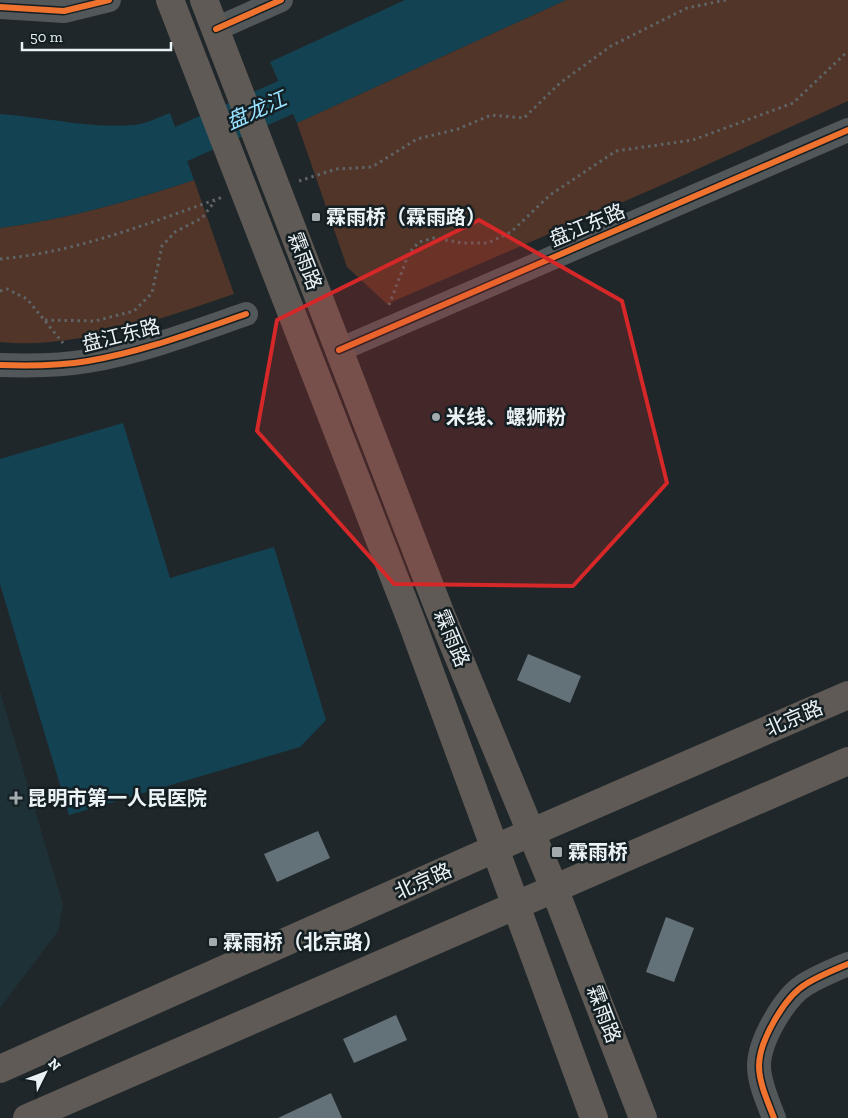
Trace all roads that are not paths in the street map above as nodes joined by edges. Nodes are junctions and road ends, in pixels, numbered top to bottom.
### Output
1 (108, 0) edge
2 (170, 0) edge
3 (204, 0) edge
4 (281, 0) edge
5 (0, 7) edge
6 (216, 29) junction
7 (848, 130) edge
8 (246, 314) dead end
9 (339, 350) junction
10 (0, 365) edge
11 (848, 695) edge
12 (848, 761) edge
13 (530, 833) junction
14 (496, 849) junction
15 (554, 888) junction
16 (516, 904) junction
17 (848, 964) edge
18 (0, 1069) edge
19 (27, 1118) edge
20 (594, 1118) edge
21 (643, 1118) edge
22 (774, 1118) edge

1 - 5 street
2 - 14 main road, 霖雨路
3 - 6 main road
4 - 6 street
6 - 9 main road, 霖雨路
7 - 9 street, 盘江东路
8 - 10 street, 盘江东路
9 - 13 main road, 霖雨路
11 - 13 main road, 北京路
12 - 15 main road
13 - 14 main road, 北京路
13 - 15 main road, 霖雨路
14 - 16 main road, 霖雨路
14 - 18 main road, 北京路
15 - 16 main road
15 - 21 main road, 霖雨路
16 - 19 main road
16 - 20 main road, 霖雨路
17 - 22 street

